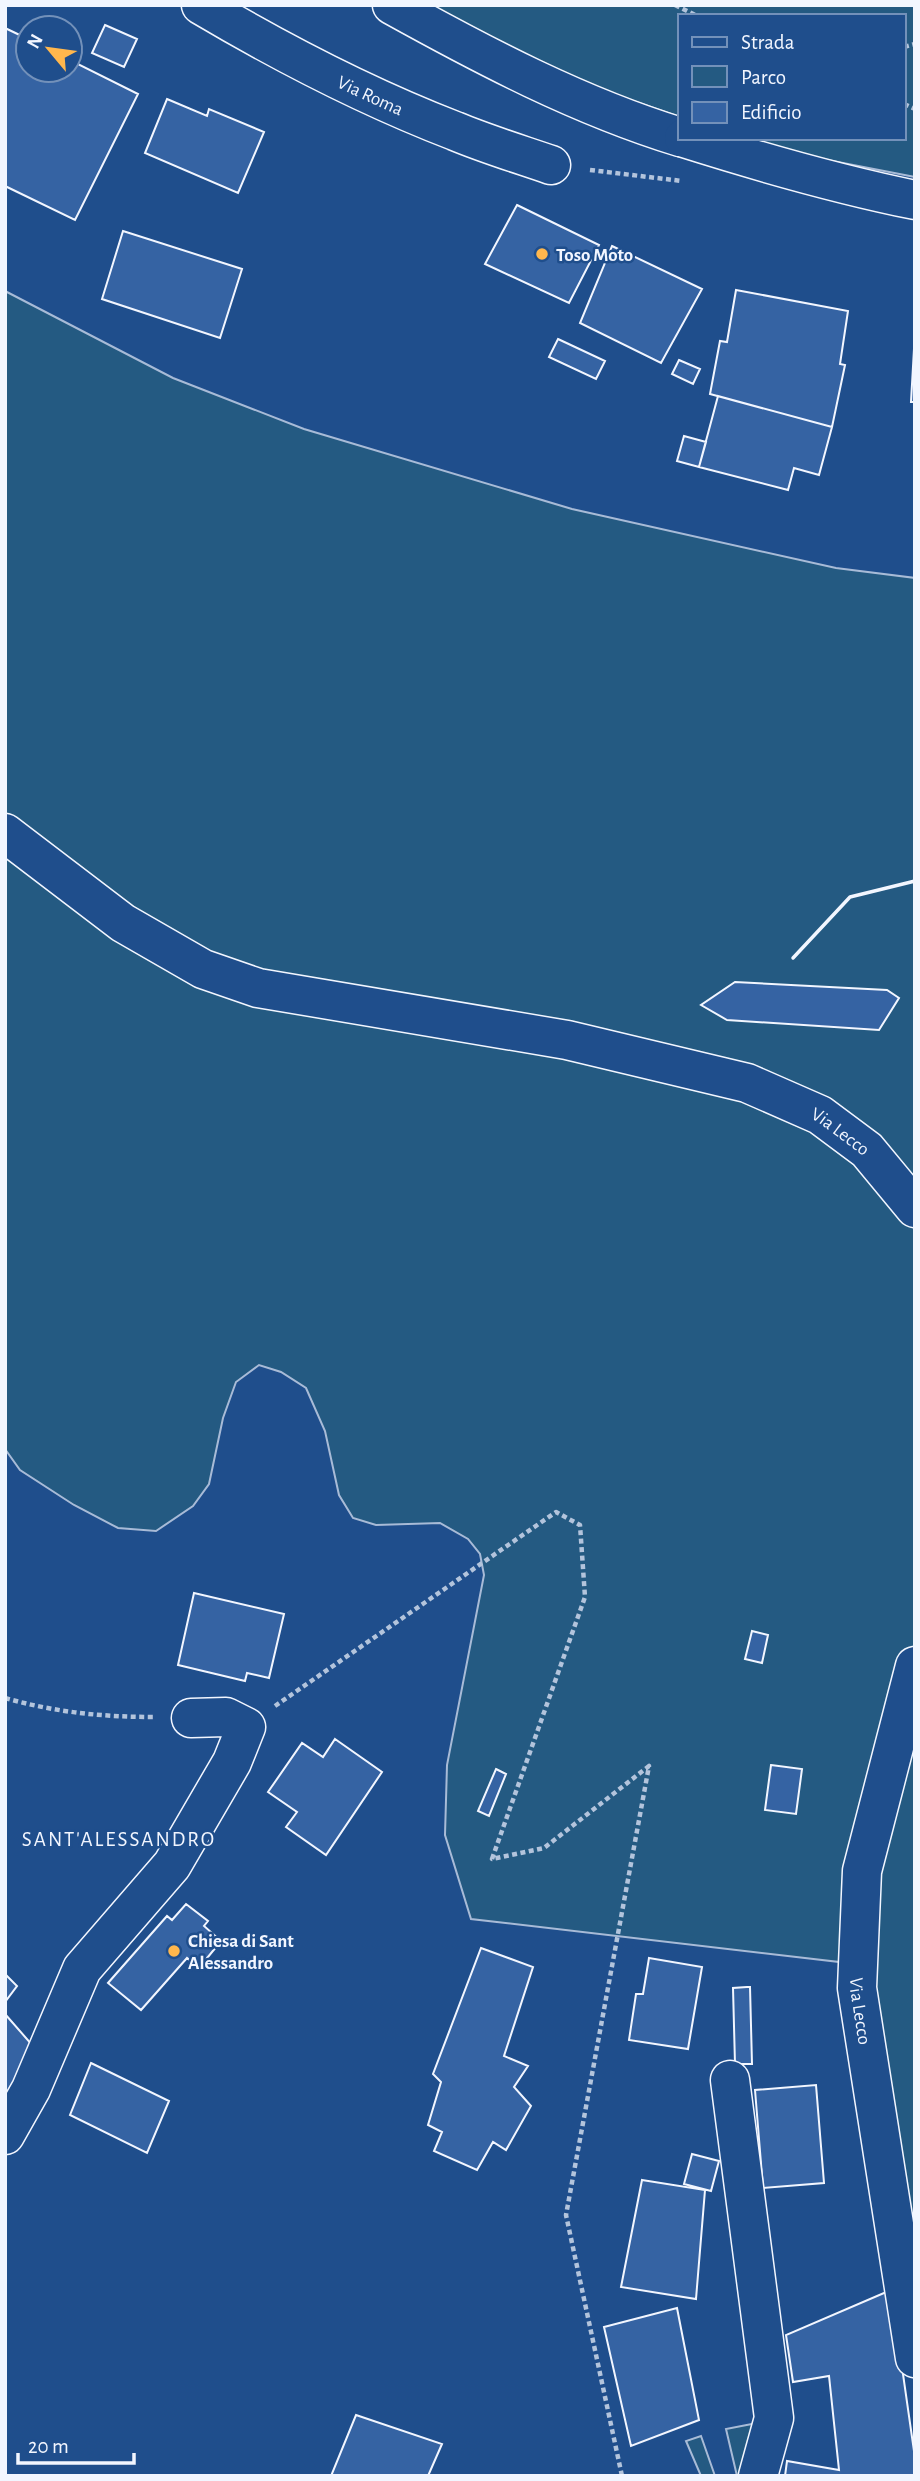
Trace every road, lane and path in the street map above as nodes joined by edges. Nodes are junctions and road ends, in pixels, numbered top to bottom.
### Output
1 (201, 5) edge
2 (392, 5) edge
3 (675, 5) edge
4 (693, 14) edge
5 (678, 137) edge
6 (689, 140) edge
7 (551, 165) dead end
8 (915, 200) edge
9 (5, 833) edge
10 (915, 1208) edge
11 (915, 1666) edge
12 (5, 1698) edge
13 (191, 1718) joint
14 (246, 1727) junction
15 (730, 2080) dead end
16 (5, 2135) edge
17 (915, 2358) edge
18 (622, 2476) edge
19 (758, 2476) edge

1 - 7 main road, Via Roma
2 - 5 main road
3 - 4 path
6 - 8 main road
9 - 10 main road, Via Lecco
11 - 17 main road, Via Lecco
12 - 13 path
13 - 14 main road
14 - 16 main road
14 - 18 path
15 - 19 main road

